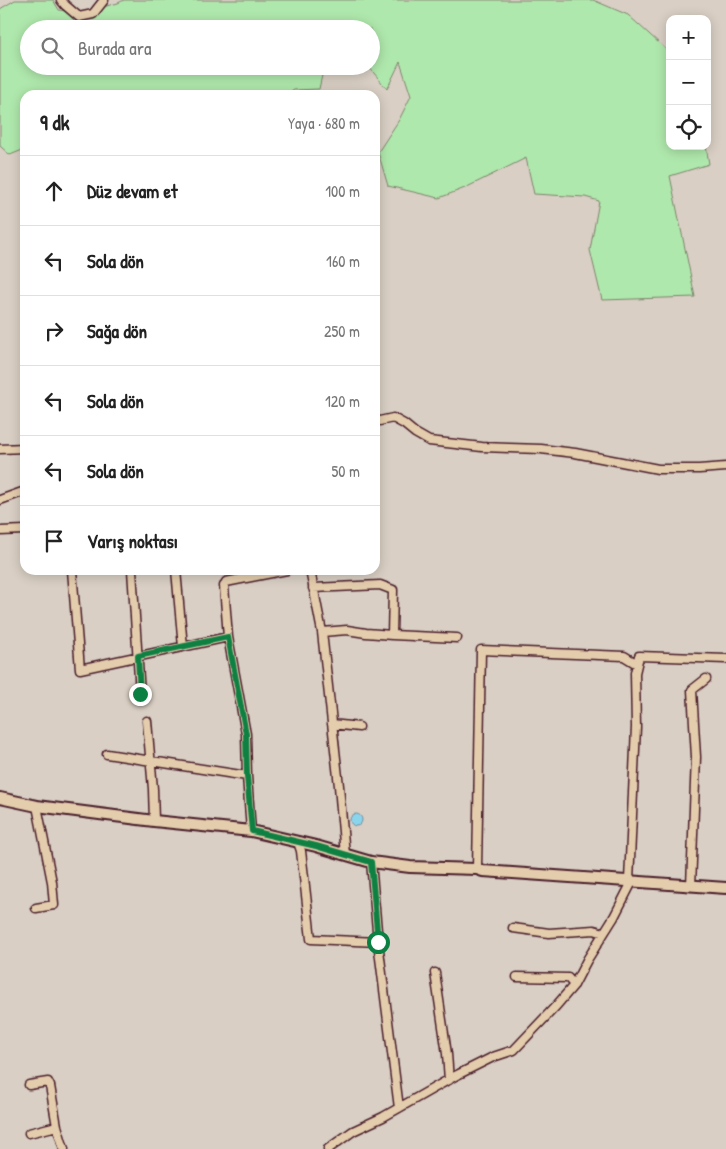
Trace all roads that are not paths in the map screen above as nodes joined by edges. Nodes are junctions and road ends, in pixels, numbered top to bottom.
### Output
1 (61, 0) edge
2 (104, 0) edge
3 (380, 421) edge
4 (20, 448) edge
5 (0, 449) edge
6 (726, 467) edge
7 (20, 493) edge
8 (0, 500) edge
9 (20, 530) edge
10 (0, 531) edge
11 (72, 575) edge
12 (132, 575) edge
13 (177, 575) edge
14 (262, 575) edge
15 (311, 575) edge
16 (313, 588) junction
17 (322, 632) junction
18 (392, 635) junction
19 (228, 637) junction
20 (457, 638) dead end
21 (184, 646) junction
22 (138, 656) junction
23 (726, 659) edge
24 (637, 664) junction
25 (706, 679) dead end
26 (140, 694) dead end
27 (147, 721) dead end
28 (332, 724) junction
29 (359, 727) dead end
30 (107, 754) dead end
31 (151, 761) junction
32 (247, 776) junction
33 (0, 798) edge
34 (37, 806) junction
35 (154, 821) junction
36 (252, 831) junction
37 (298, 842) junction
38 (345, 855) junction
39 (371, 862) junction
40 (477, 868) junction
41 (630, 882) junction
42 (691, 886) junction
43 (726, 888) edge
44 (36, 908) dead end
45 (513, 928) dead end
46 (604, 933) junction
47 (378, 942) junction
48 (435, 973) dead end
49 (516, 976) dead end
50 (574, 984) junction
51 (449, 1080) junction
52 (28, 1085) dead end
53 (399, 1108) junction
54 (57, 1126) junction
55 (29, 1133) dead end
56 (64, 1149) edge
57 (328, 1149) edge

1 - 2 street
3 - 6 street
4 - 5 street
7 - 8 street
9 - 10 street
11 - 22 street
12 - 22 street
13 - 21 street
14 - 19 street
15 - 16 street
16 - 17 street
16 - 18 street
17 - 18 street
17 - 28 street
18 - 20 street
19 - 21 street
19 - 32 street
21 - 22 street
22 - 26 street
23 - 24 street
24 - 40 street
24 - 41 street
25 - 42 street
27 - 31 street
28 - 29 street
28 - 38 street
30 - 31 street
31 - 32 street
31 - 35 street
32 - 36 street
33 - 34 main road
34 - 35 main road
34 - 44 street
35 - 36 main road
36 - 37 main road
37 - 38 main road
37 - 47 street
38 - 39 main road
39 - 40 main road
39 - 47 street
40 - 41 main road
41 - 42 main road
41 - 46 street
42 - 43 main road
45 - 46 street
46 - 50 street
47 - 53 street
48 - 51 street
49 - 50 street
50 - 51 street
51 - 53 street
52 - 54 street
53 - 57 street
54 - 55 street
54 - 56 street

